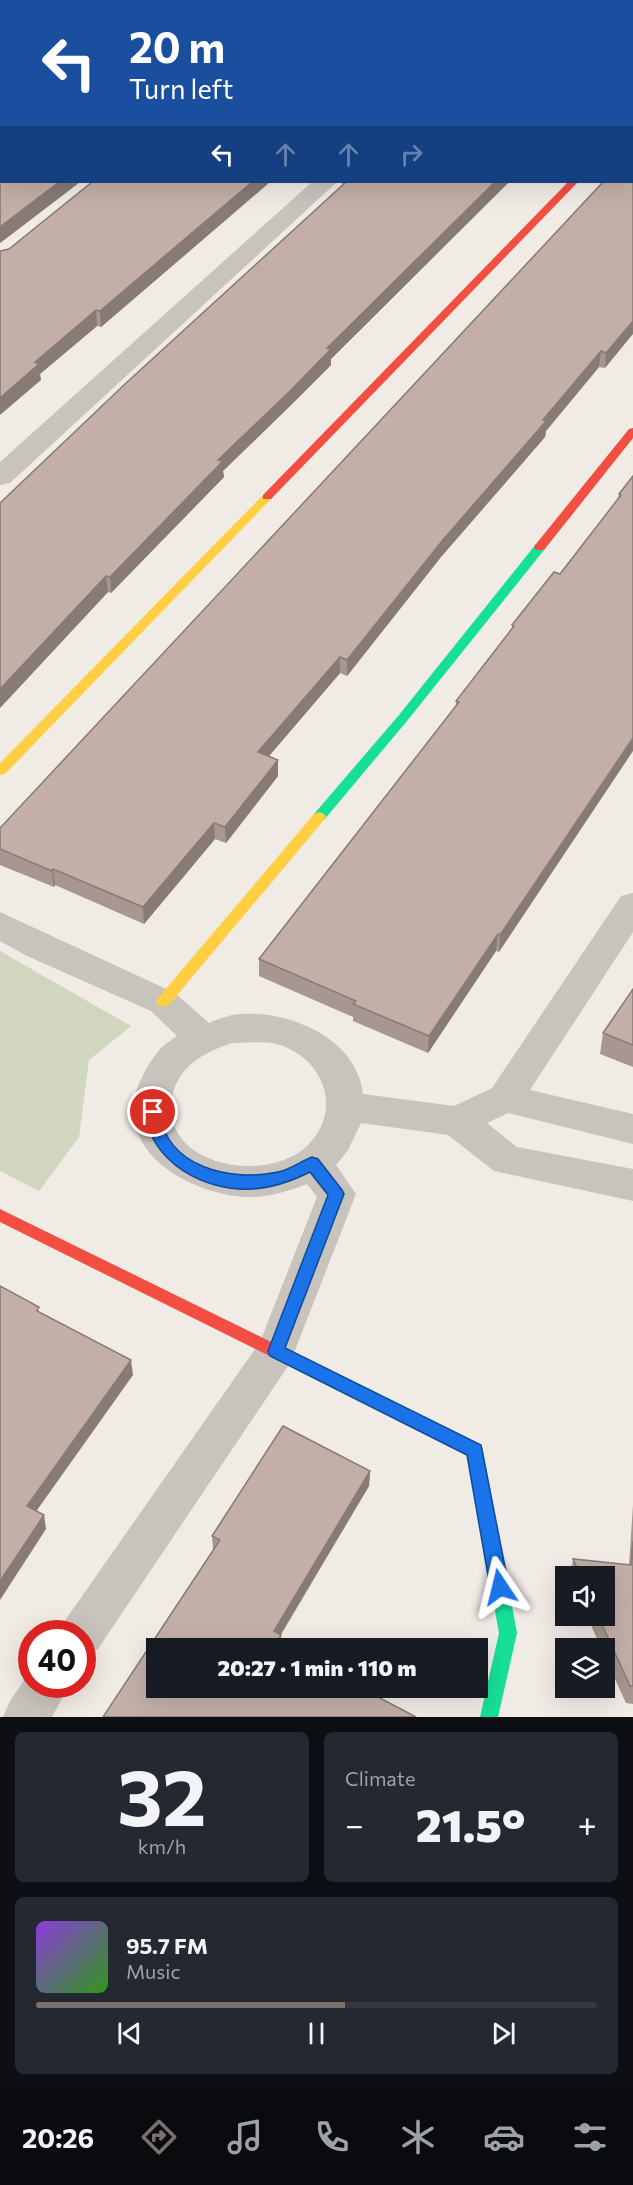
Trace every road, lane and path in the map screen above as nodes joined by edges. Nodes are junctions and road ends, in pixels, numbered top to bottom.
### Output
1 (324, 183) edge
2 (572, 183) edge
3 (633, 431) edge
4 (0, 477) edge
5 (0, 771) edge
6 (633, 905) edge
7 (0, 925) edge
8 (163, 1002) junction
9 (203, 1038) junction
10 (505, 1098) junction
11 (346, 1107) junction
12 (458, 1121) junction
13 (633, 1129) edge
14 (312, 1163) junction
15 (633, 1185) edge
16 (0, 1215) edge
17 (276, 1351) junction
18 (92, 1620) edge
19 (39, 1698) edge
20 (26, 1717) edge
21 (489, 1717) edge

1 - 4 street
2 - 5 street
3 - 8 street
6 - 10 street
7 - 8 street
8 - 9 street
9 - 11 street
9 - 14 street
10 - 12 street
10 - 13 street
11 - 12 street
11 - 14 street
12 - 15 street
14 - 17 street
16 - 17 street
17 - 18 street
17 - 21 street
19 - 20 street

